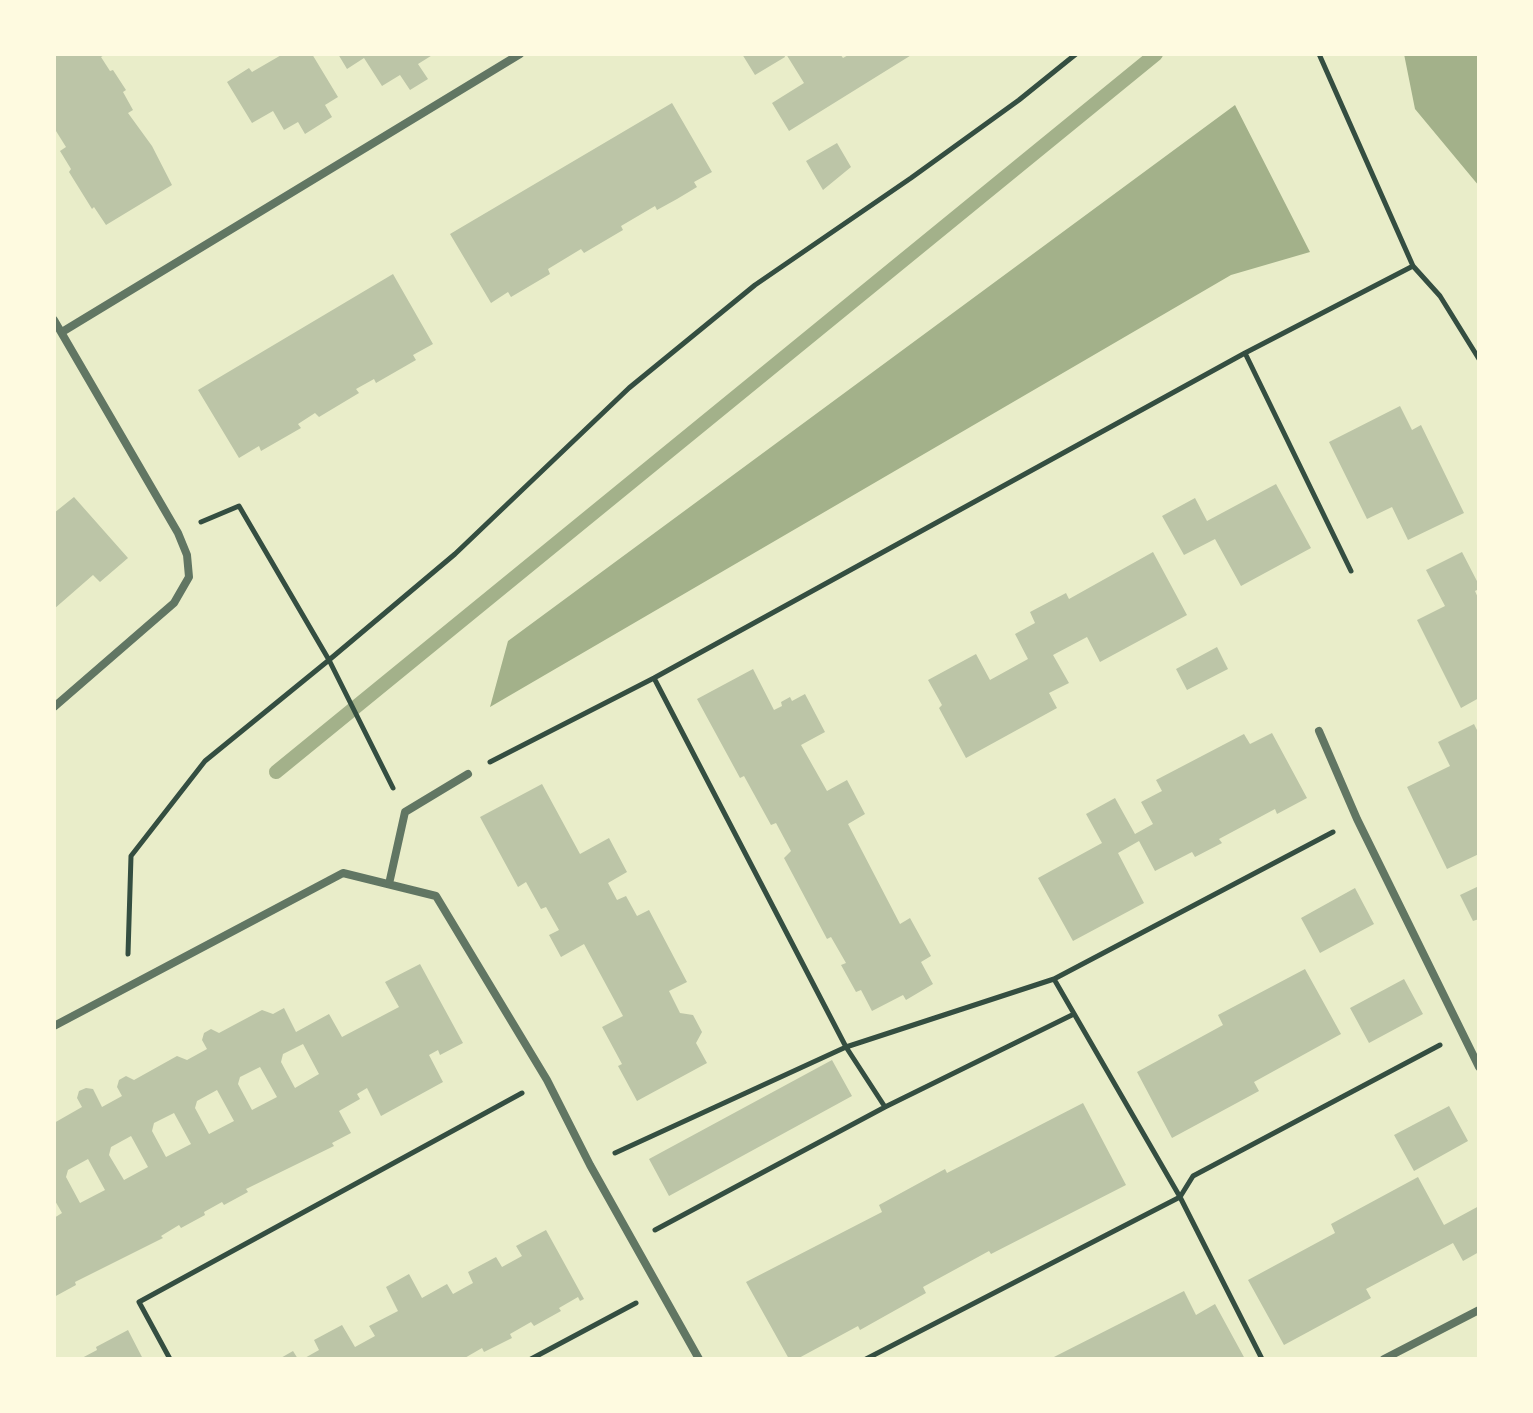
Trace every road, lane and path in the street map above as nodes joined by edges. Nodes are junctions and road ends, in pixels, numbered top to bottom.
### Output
1 (520, 54) edge
2 (1076, 54) edge
3 (1319, 54) edge
4 (1413, 266) junction
5 (54, 320) edge
6 (62, 332) junction
7 (1245, 353) junction
8 (1479, 359) edge
9 (178, 533) junction
10 (1351, 571) dead end
11 (329, 660) junction
12 (654, 678) junction
13 (54, 707) edge
14 (1319, 731) dead end
15 (468, 774) joint
16 (405, 812) junction
17 (1357, 819) junction
18 (389, 884) junction
19 (1054, 979) junction
20 (127, 986) junction
21 (1074, 1014) junction
22 (54, 1026) edge
23 (1462, 1033) junction
24 (846, 1047) junction
25 (1479, 1067) edge
26 (547, 1080) junction
27 (885, 1107) junction
28 (590, 1165) junction
29 (1180, 1197) junction
30 (634, 1242) junction
31 (643, 1299) dead end
32 (1479, 1310) edge
33 (170, 1359) edge
34 (531, 1359) edge
35 (699, 1359) edge
36 (866, 1359) edge
37 (1262, 1359) edge
38 (1384, 1359) edge

1 - 6 street
2 - 11 path
3 - 4 path
4 - 7 path
4 - 8 path
5 - 6 street
6 - 9 street
7 - 10 path
7 - 12 path
9 - 11 path
9 - 13 street
11 - 16 path
11 - 20 path
12 - 15 path
12 - 24 path
14 - 17 street
15 - 16 street
16 - 18 street
17 - 19 path
17 - 23 street
18 - 20 street
18 - 26 street
19 - 21 path
19 - 24 path
20 - 22 street
21 - 27 path
21 - 29 path
23 - 25 street
23 - 29 path
24 - 27 path
24 - 28 path
26 - 28 street
26 - 33 path
27 - 30 path
28 - 30 street
29 - 36 path
29 - 37 path
30 - 35 street
31 - 34 path
32 - 38 street

